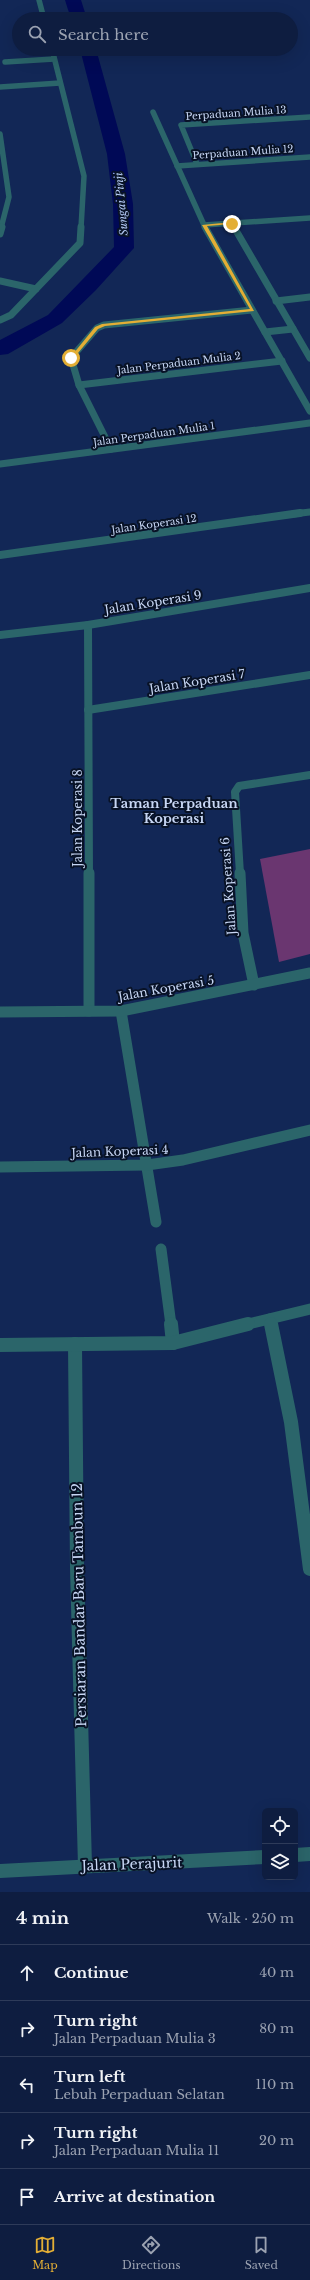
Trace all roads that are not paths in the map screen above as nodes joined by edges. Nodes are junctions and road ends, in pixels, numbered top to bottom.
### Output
1 (39, 0) edge
2 (42, 12) edge
3 (53, 56) edge
4 (54, 60) junction
5 (5, 62) dead end
6 (60, 83) junction
7 (0, 87) edge
8 (153, 112) dead end
9 (310, 117) edge
10 (0, 134) edge
11 (310, 157) edge
12 (197, 164) junction
13 (177, 166) junction
14 (0, 197) edge
15 (9, 197) junction
16 (310, 218) edge
17 (232, 224) junction
18 (204, 225) junction
19 (0, 234) edge
20 (0, 281) edge
21 (36, 289) junction
22 (310, 297) edge
23 (276, 301) junction
24 (252, 310) junction
25 (0, 320) edge
26 (293, 329) junction
27 (265, 332) junction
28 (310, 357) edge
29 (282, 362) junction
30 (79, 385) junction
31 (310, 411) edge
32 (310, 423) edge
33 (111, 449) junction
34 (0, 464) edge
35 (310, 512) edge
36 (0, 555) edge
37 (310, 588) edge
38 (88, 624) junction
39 (0, 634) edge
40 (310, 675) edge
41 (88, 710) junction
42 (310, 774) edge
43 (310, 973) edge
44 (254, 984) junction
45 (89, 1010) junction
46 (121, 1010) junction
47 (0, 1012) edge
48 (310, 1130) edge
49 (147, 1165) junction
50 (0, 1167) edge
51 (156, 1222) dead end
52 (161, 1249) dead end
53 (310, 1309) edge
54 (270, 1318) junction
55 (173, 1343) junction
56 (75, 1344) junction
57 (0, 1345) edge
58 (307, 1529) edge
59 (310, 1569) edge
60 (310, 1854) edge
61 (298, 1855) edge
62 (262, 1857) edge
63 (85, 1866) junction
64 (0, 1871) edge

1 - 2 street
3 - 4 street
4 - 5 street
4 - 6 street
6 - 7 street
6 - 21 street
8 - 13 street
9 - 12 street, Perpaduan Mulia 13
10 - 15 street
11 - 12 street, Perpaduan Mulia 12
12 - 13 street, Perpaduan Mulia 12
13 - 18 street
14 - 15 street
15 - 19 street
16 - 17 street
17 - 18 street
17 - 23 street
18 - 24 street
20 - 21 street
21 - 25 street
22 - 23 street
23 - 26 street
24 - 27 street
24 - 30 street
26 - 27 street
26 - 28 street
27 - 29 street
29 - 30 street, Jalan Perpaduan Mulia 2
29 - 31 street
30 - 33 street
32 - 33 street, Jalan Perpaduan Mulia 1
33 - 34 street, Jalan Perpaduan Mulia 1
35 - 36 street, Jalan Koperasi 12
37 - 38 street, Jalan Koperasi 9
38 - 39 street, Jalan Koperasi 9
38 - 41 street, Jalan Koperasi 8
40 - 41 street, Jalan Koperasi 7
41 - 45 street, Jalan Koperasi 8
42 - 44 street, Jalan Koperasi 6
43 - 44 street, Jalan Koperasi 5
44 - 46 street, Jalan Koperasi 5
45 - 46 street, Jalan Koperasi 5
45 - 47 street, Jalan Koperasi 5
46 - 49 street
48 - 49 street, Jalan Koperasi 4
49 - 50 street, Jalan Koperasi 4
49 - 51 street
52 - 55 street
53 - 54 street
54 - 55 street
54 - 58 street
55 - 56 street
56 - 57 street
56 - 63 street, Persiaran Bandar Baru Tambun 12
58 - 59 street
60 - 61 street
62 - 63 street, Jalan Perajurit
63 - 64 street, Jalan Perajurit

